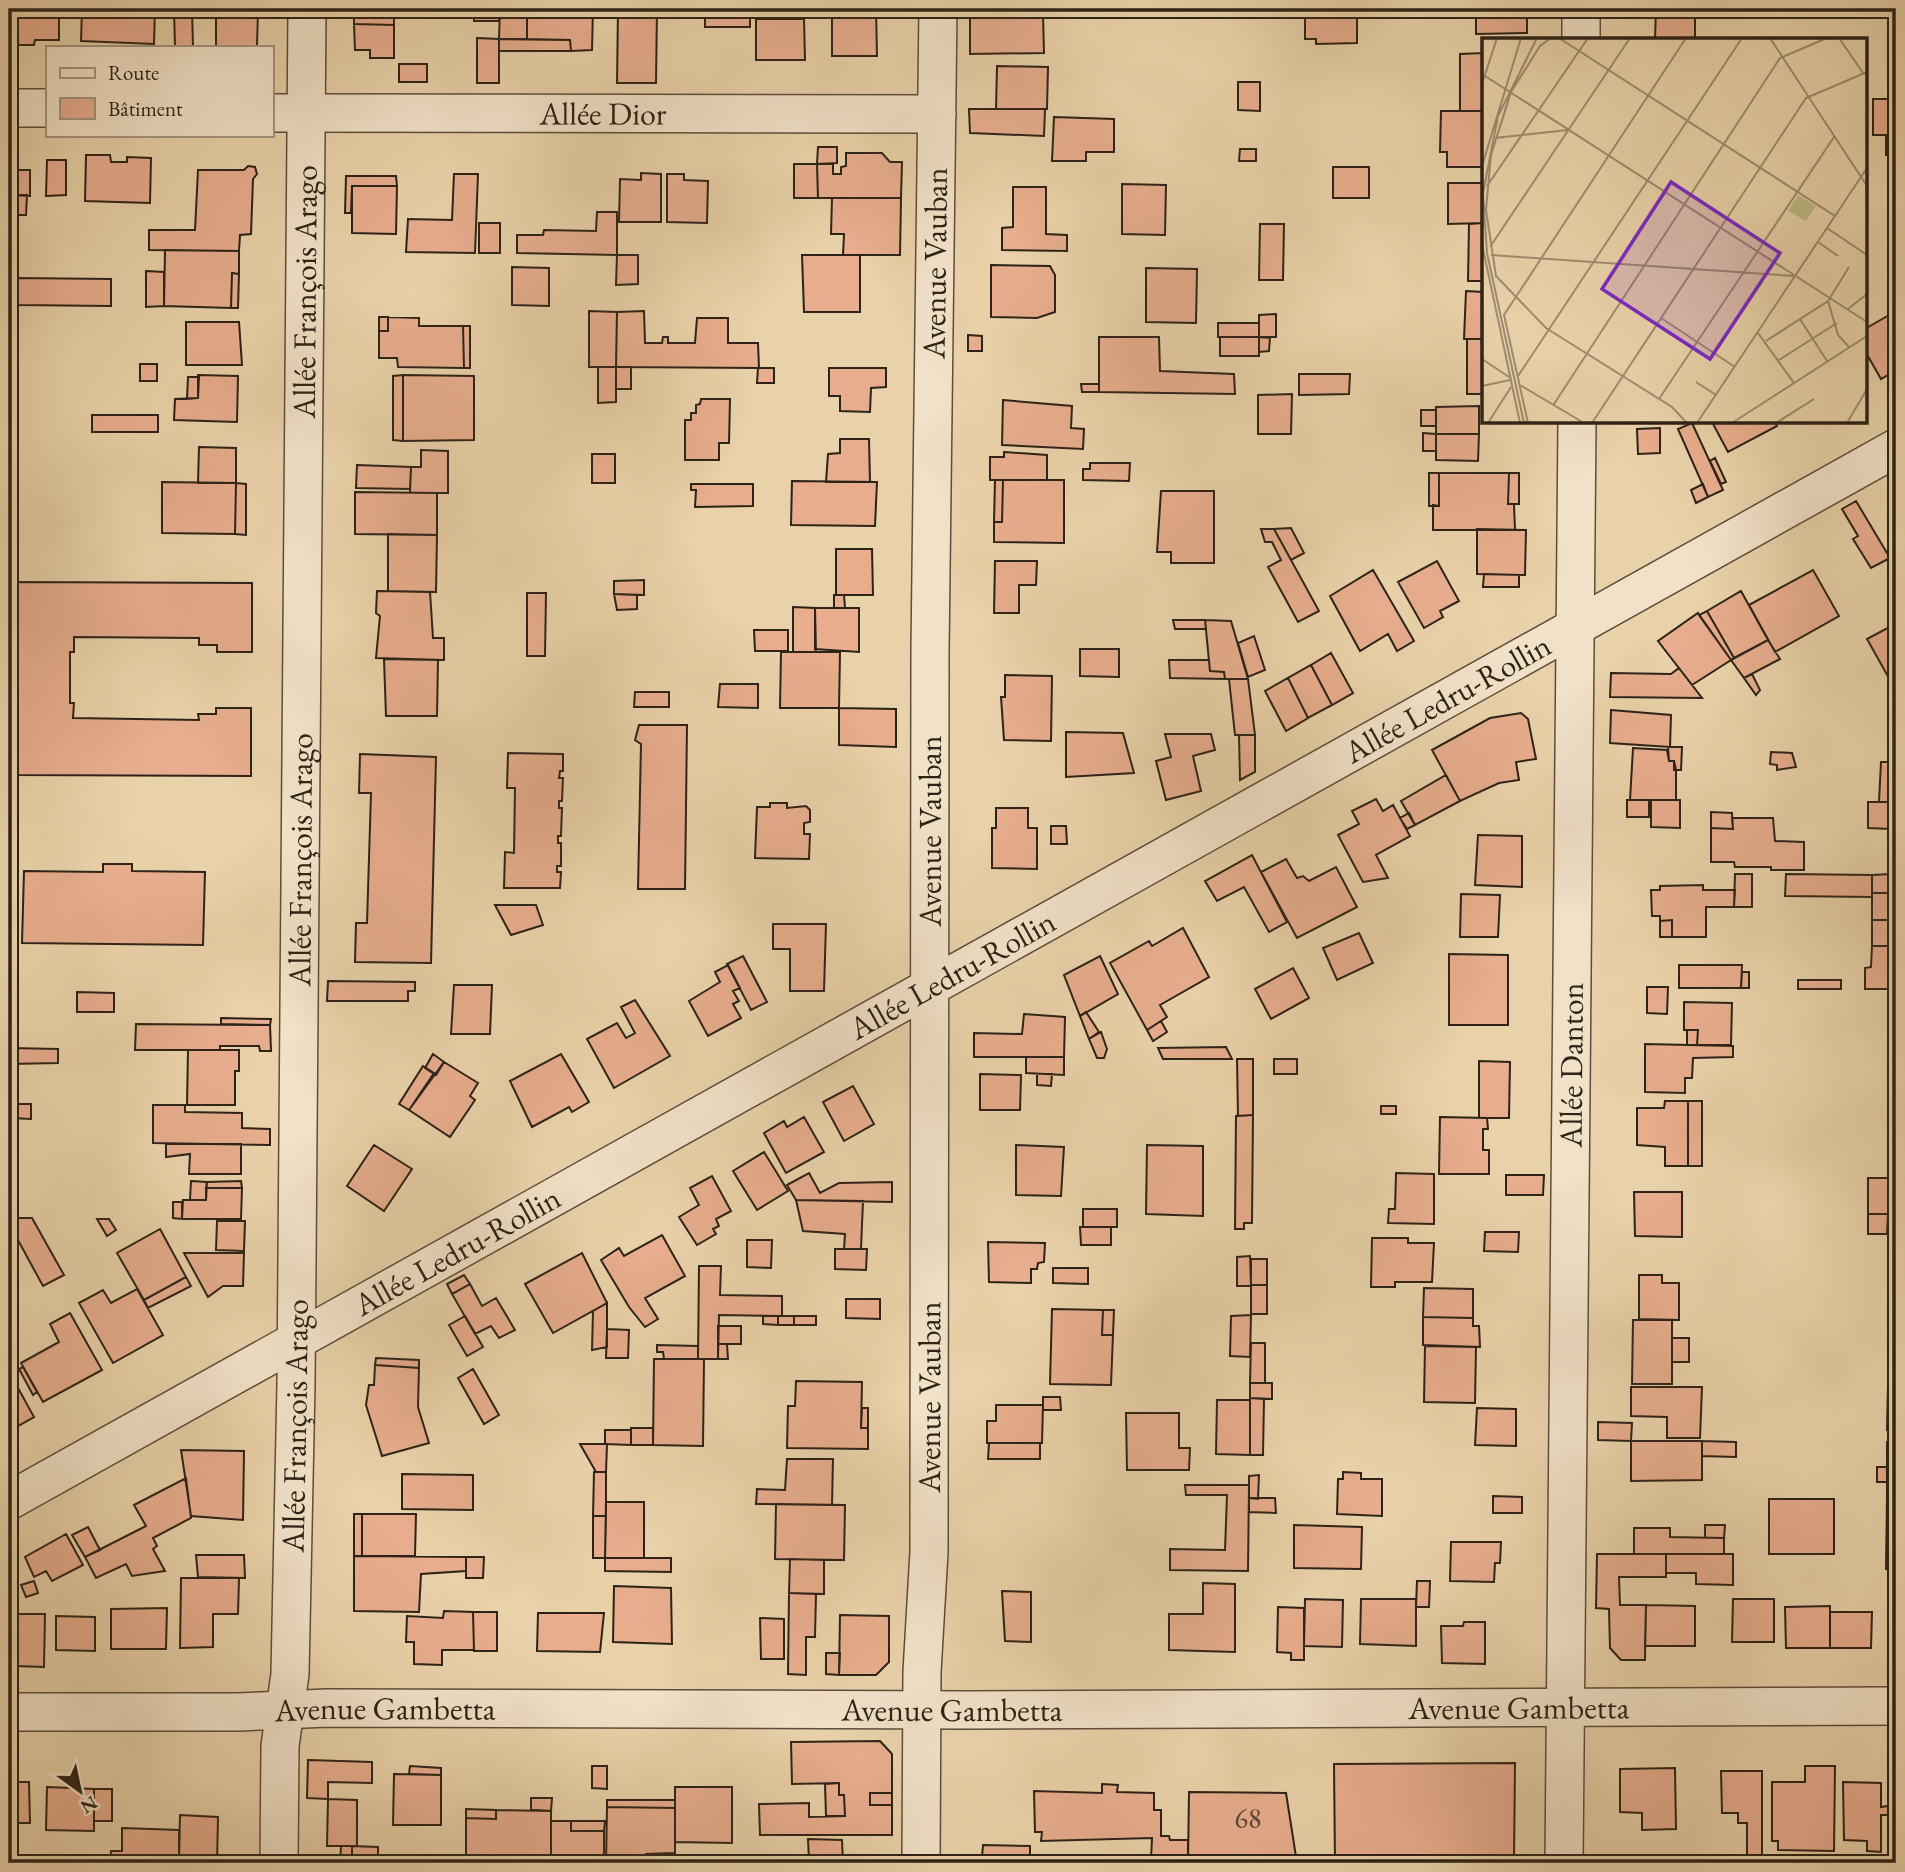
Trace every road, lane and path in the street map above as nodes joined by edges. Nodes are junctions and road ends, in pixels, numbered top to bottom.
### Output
1 (307, 9) edge
2 (938, 9) edge
3 (1581, 9) edge
4 (1581, 38) edge
5 (9, 108) edge
6 (46, 108) edge
7 (288, 113) edge
8 (937, 114) junction
9 (1577, 424) edge
10 (1896, 448) edge
11 (1575, 626) junction
12 (929, 987) junction
13 (296, 1340) junction
14 (9, 1501) edge
15 (1896, 1706) edge
16 (1565, 1708) junction
17 (284, 1710) junction
18 (922, 1710) junction
19 (9, 1712) edge
20 (279, 1863) edge
21 (920, 1863) edge
22 (1564, 1863) edge

1 - 7 street, Allée François Arago
2 - 8 street, Avenue Vauban
3 - 4 street
5 - 6 street
7 - 8 street, Allée Dior
7 - 13 street, Allée François Arago
8 - 12 street, Avenue Vauban
9 - 11 street, Allée Danton
10 - 11 street, Allée Ledru-Rollin
11 - 12 street, Allée Ledru-Rollin
11 - 16 street, Allée Danton
12 - 13 street, Allée Ledru-Rollin
12 - 18 street, Avenue Vauban
13 - 14 street, Allée Ledru-Rollin
13 - 17 street, Allée François Arago
15 - 16 street, Avenue Gambetta
16 - 18 street, Avenue Gambetta
16 - 22 street, Allée Danton
17 - 18 street, Avenue Gambetta
17 - 19 street, Avenue Gambetta
17 - 20 street, Allée François Arago
18 - 21 street, Avenue Vauban

